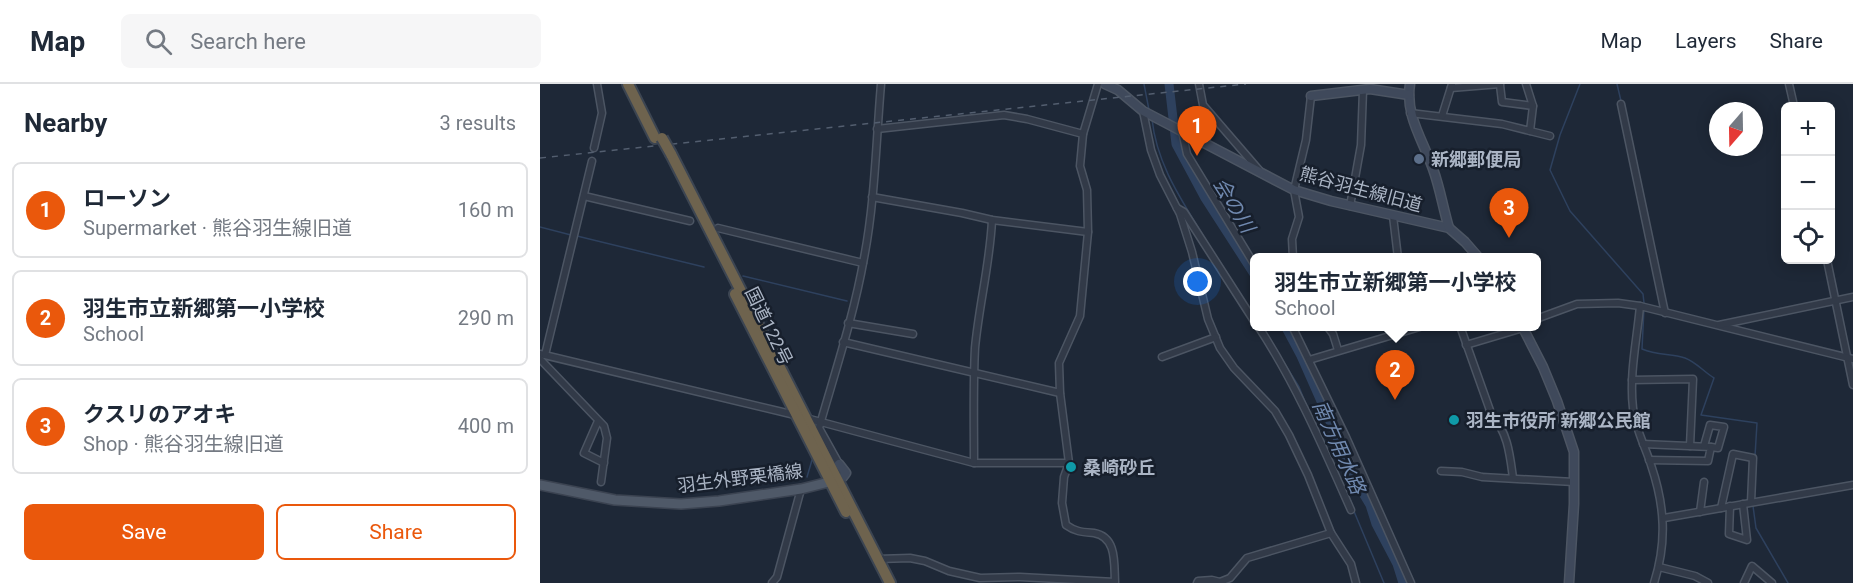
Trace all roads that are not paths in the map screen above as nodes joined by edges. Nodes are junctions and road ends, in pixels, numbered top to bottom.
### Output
1 (597, 84) edge
2 (628, 84) edge
3 (635, 84) edge
4 (881, 84) edge
5 (1098, 84) edge
6 (1199, 84) edge
7 (1410, 84) edge
8 (1526, 84) edge
9 (1789, 84) edge
10 (1110, 85) edge
11 (1500, 85) edge
12 (1451, 86) edge
13 (1363, 90) junction
14 (1409, 95) junction
15 (1311, 96) joint
16 (1793, 102) edge
17 (1621, 104) dead end
18 (1533, 106) junction
19 (1143, 111) junction
20 (1410, 112) junction
21 (1442, 116) junction
22 (877, 129) junction
23 (1182, 130) junction
24 (1530, 131) junction
25 (1083, 134) junction
26 (1550, 136) dead end
27 (659, 138) junction
28 (594, 148) dead end
29 (592, 161) dead end
30 (1262, 172) junction
31 (1294, 190) junction
32 (584, 196) junction
33 (872, 197) junction
34 (1350, 206) junction
35 (1176, 208) junction
36 (1393, 216) junction
37 (992, 220) junction
38 (690, 221) dead end
39 (717, 228) dead end
40 (1449, 228) junction
41 (1088, 232) junction
42 (1293, 253) edge
43 (1397, 253) edge
44 (1475, 253) edge
45 (1250, 257) edge
46 (863, 262) junction
47 (1828, 264) edge
48 (1853, 297) edge
49 (1836, 301) junction
50 (1640, 306) junction
51 (1665, 313) junction
52 (1250, 315) edge
53 (1541, 317) edge
54 (848, 323) junction
55 (1715, 326) junction
56 (1261, 331) edge
57 (1294, 331) edge
58 (1330, 331) edge
59 (1399, 331) edge
60 (1462, 331) edge
61 (1510, 331) edge
62 (1524, 331) edge
63 (913, 334) dead end
64 (1216, 337) junction
65 (843, 342) junction
66 (1467, 345) junction
67 (1338, 350) junction
68 (542, 356) edge
69 (1162, 357) dead end
70 (1850, 358) edge
71 (1308, 360) junction
72 (975, 374) junction
73 (1632, 380) junction
74 (1853, 385) edge
75 (1060, 393) junction
76 (801, 417) junction
77 (598, 421) junction
78 (821, 422) junction
79 (1643, 444) junction
80 (1690, 446) junction
81 (1649, 459) junction
82 (604, 463) junction
83 (974, 463) junction
84 (1069, 463) junction
85 (838, 464) joint
86 (1441, 471) dead end
87 (1513, 478) junction
88 (834, 481) junction
89 (601, 482) dead end
90 (1574, 482) junction
91 (1704, 482) dead end
92 (540, 485) edge
93 (1853, 485) edge
94 (801, 489) junction
95 (1751, 502) junction
96 (1743, 504) junction
97 (1730, 506) junction
98 (1721, 508) junction
99 (1351, 510) dead end
100 (1700, 512) junction
101 (1664, 518) junction
102 (1330, 533) junction
103 (877, 559) junction
104 (1659, 567) junction
105 (772, 583) edge
106 (883, 583) edge
107 (890, 583) edge
108 (1197, 583) edge
109 (1356, 583) edge
110 (1411, 583) edge
111 (1569, 583) edge
112 (1654, 583) edge
113 (1708, 583) edge
114 (1744, 583) edge
115 (1772, 583) edge

1 - 28 street
2 - 27 highway, 国道122号
3 - 27 highway, 国道122号
4 - 22 street
5 - 25 street
6 - 30 street
7 - 14 street
8 - 18 street
9 - 16 street
10 - 19 street, 熊谷羽生線旧道
11 - 12 street
11 - 18 street
12 - 21 street
13 - 14 street
13 - 15 street
13 - 34 street
14 - 20 street
15 - 31 street
17 - 51 street
18 - 24 street
19 - 23 street, 熊谷羽生線旧道
19 - 35 street
20 - 21 street
20 - 40 street
21 - 24 street
22 - 25 street
22 - 33 street
23 - 30 street, 熊谷羽生線旧道
23 - 45 street
24 - 26 street
25 - 41 street
27 - 76 highway, 国道122号
29 - 32 street
30 - 31 street, 熊谷羽生線旧道
31 - 34 street, 熊谷羽生線旧道
31 - 42 street
32 - 38 street
32 - 68 street
33 - 37 street
33 - 46 street
34 - 36 street, 熊谷羽生線旧道
35 - 52 street
35 - 64 street
36 - 40 street, 熊谷羽生線旧道
36 - 43 street
37 - 41 street
37 - 72 street
39 - 46 street
40 - 44 street
41 - 75 street
46 - 54 street
47 - 49 street
48 - 49 street
49 - 55 street
49 - 70 street
50 - 51 street
50 - 53 street
50 - 73 street
51 - 55 street
54 - 63 street
54 - 65 street
55 - 70 street
56 - 99 street
57 - 71 street
58 - 67 street
59 - 67 street
60 - 66 street
61 - 66 street
62 - 90 street
64 - 69 street
64 - 102 street
65 - 72 street
65 - 78 street
66 - 87 street
67 - 71 street
68 - 76 street
68 - 77 street
70 - 74 street
71 - 110 street
72 - 75 street
72 - 83 street
73 - 79 street
73 - 80 street
75 - 84 street
76 - 78 street
76 - 88 highway, 国道122号
77 - 82 street
77 - 82 street
78 - 83 street
78 - 85 street
79 - 80 street
79 - 81 street
80 - 81 street
81 - 101 street
82 - 89 street
83 - 84 street
84 - 103 street
85 - 88 street
86 - 87 street
87 - 90 street
88 - 94 main road, 羽生外野栗橋線
88 - 103 highway, 国道122号
88 - 106 highway, 国道122号
90 - 111 street
91 - 100 street
92 - 94 main road, 羽生外野栗橋線
93 - 95 street
94 - 105 street
95 - 96 street
95 - 98 street
96 - 97 street
96 - 97 street
97 - 98 street
98 - 100 street
100 - 101 street
101 - 104 street
102 - 108 street
102 - 109 street
103 - 107 highway, 国道122号
104 - 112 street
104 - 113 street
114 - 115 street

